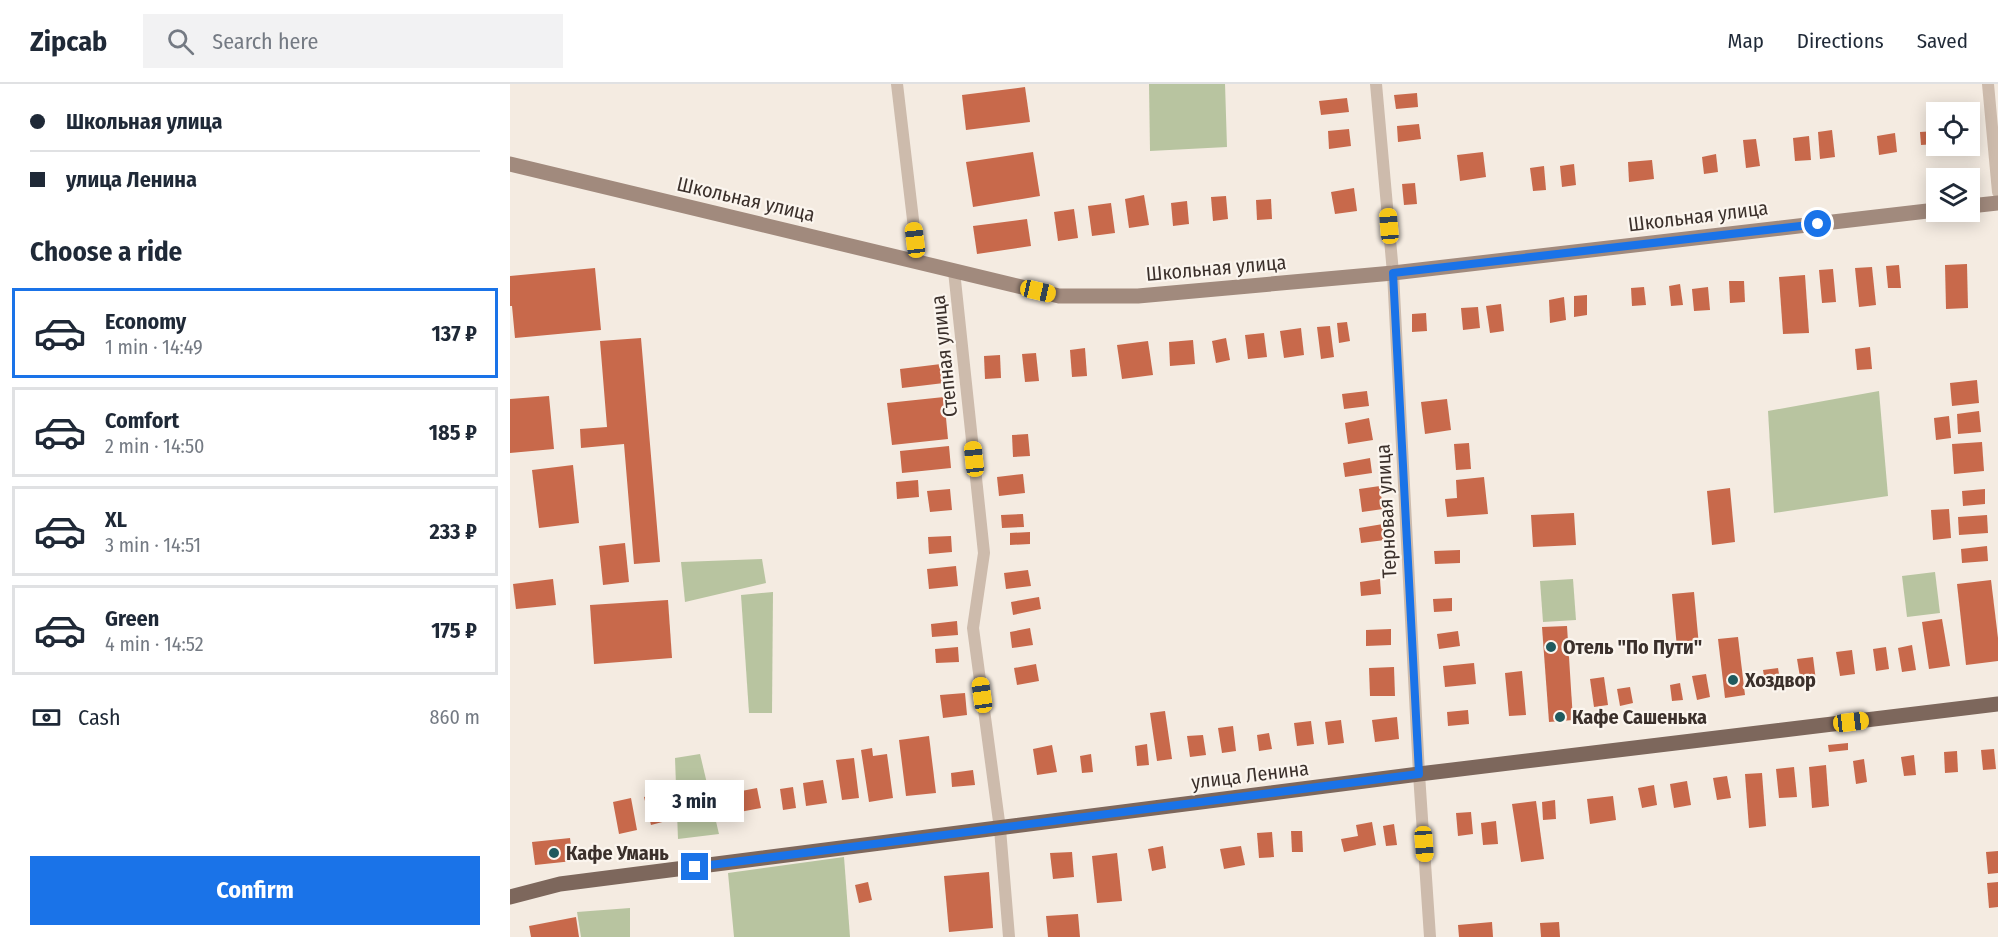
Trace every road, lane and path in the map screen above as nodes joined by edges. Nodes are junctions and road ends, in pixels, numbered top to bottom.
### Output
1 (897, 84) edge
2 (1376, 84) edge
3 (1988, 84) edge
4 (510, 164) edge
5 (1998, 192) edge
6 (1998, 203) edge
7 (1980, 205) edge
8 (1926, 211) edge
9 (918, 262) junction
10 (954, 271) junction
11 (1393, 273) junction
12 (1998, 704) edge
13 (1419, 774) junction
14 (1000, 829) junction
15 (510, 897) edge
16 (1009, 937) edge
17 (1430, 937) edge

1 - 9 street
2 - 11 street, Терновая улица
3 - 5 street
4 - 9 street, Школьная улица
6 - 7 street
8 - 11 street, Школьная улица
9 - 10 street, Школьная улица
10 - 11 street, Школьная улица
10 - 14 street, Степная улица
11 - 13 street, Терновая улица
12 - 13 main road, улица Ленина
13 - 14 main road, улица Ленина
13 - 17 street, Терновая улица
14 - 15 main road, улица Ленина
14 - 16 street, Степная улица

